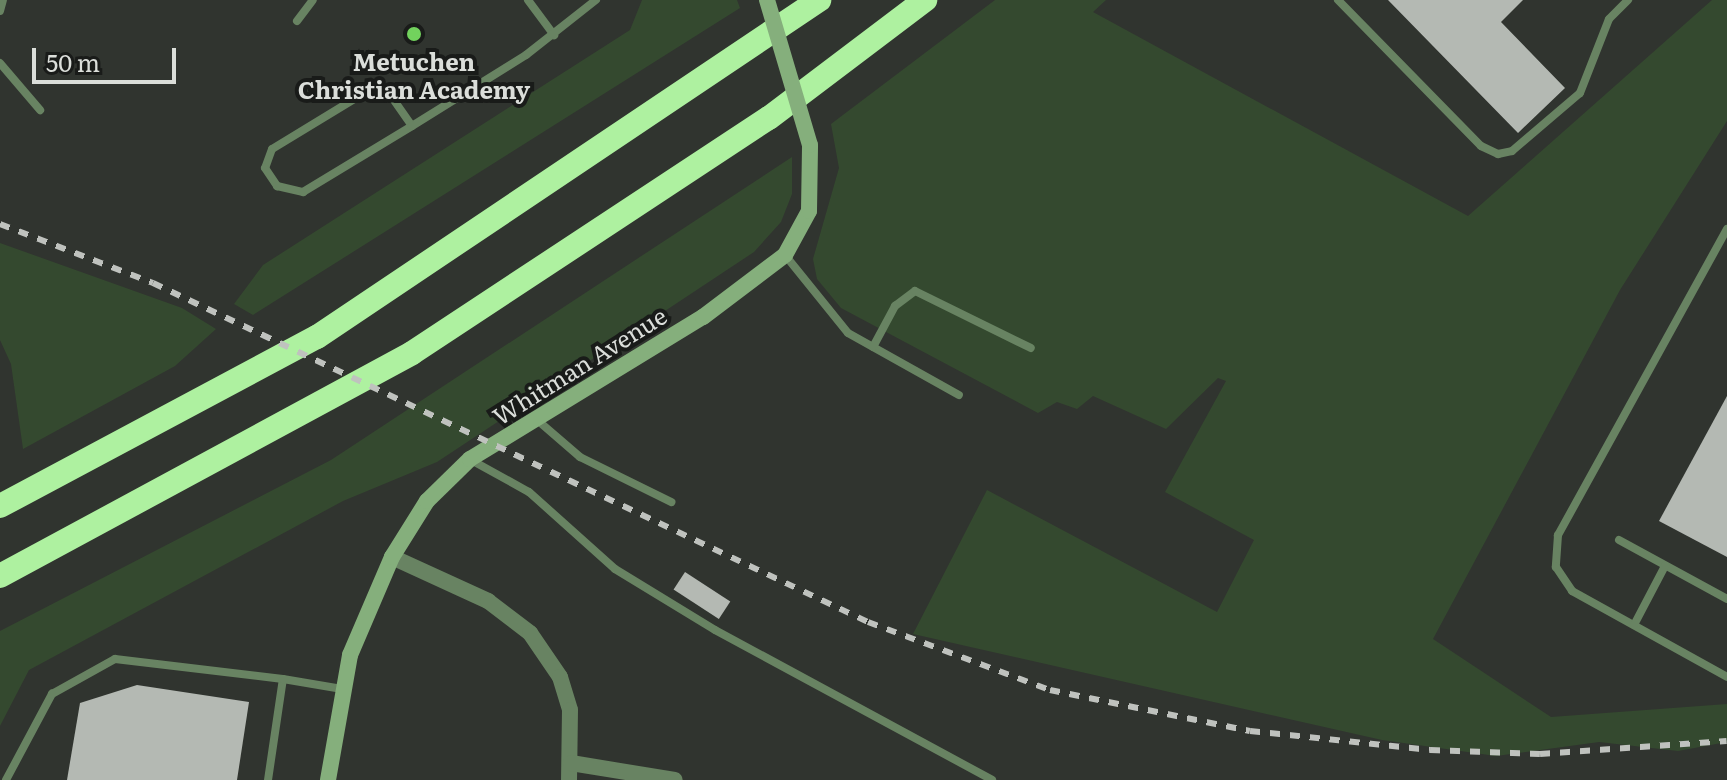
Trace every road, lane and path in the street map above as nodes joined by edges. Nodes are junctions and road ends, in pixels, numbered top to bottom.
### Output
1 (3, 0) edge
2 (313, 0) edge
3 (528, 0) edge
4 (596, 0) edge
5 (767, 0) edge
6 (819, 0) edge
7 (925, 0) edge
8 (1338, 0) edge
9 (1628, 0) edge
10 (0, 11) edge
11 (297, 21) dead end
12 (554, 35) junction
13 (0, 63) edge
14 (40, 110) dead end
15 (412, 126) junction
16 (1727, 229) edge
17 (785, 255) junction
18 (873, 347) junction
19 (1031, 348) dead end
20 (959, 395) dead end
21 (536, 419) junction
22 (470, 459) junction
23 (671, 502) dead end
24 (0, 506) edge
25 (1619, 540) dead end
26 (392, 557) junction
27 (1665, 566) junction
28 (0, 576) edge
29 (1727, 599) edge
30 (1634, 625) junction
31 (1727, 677) edge
32 (283, 679) junction
33 (342, 689) junction
34 (570, 772) edge
35 (6, 780) edge
36 (268, 780) edge
37 (328, 780) edge
38 (675, 780) edge
39 (992, 780) edge

1 - 10 lane
2 - 11 lane
3 - 12 lane
4 - 12 lane
5 - 17 street, Whitman Avenue, bridge
6 - 24 highway
7 - 28 highway
8 - 9 lane
12 - 15 lane
13 - 14 lane
15 - 15 lane
16 - 30 lane
17 - 18 lane
17 - 21 street, Whitman Avenue
18 - 19 lane
18 - 20 lane
21 - 22 street, Whitman Avenue
21 - 23 lane
22 - 26 street, Whitman Avenue
22 - 39 lane
25 - 27 lane
26 - 33 street, Whitman Avenue
26 - 34 street
27 - 29 lane
27 - 30 lane
30 - 31 lane
32 - 33 lane
32 - 35 lane
32 - 36 lane
33 - 37 street, Whitman Avenue
34 - 38 street

